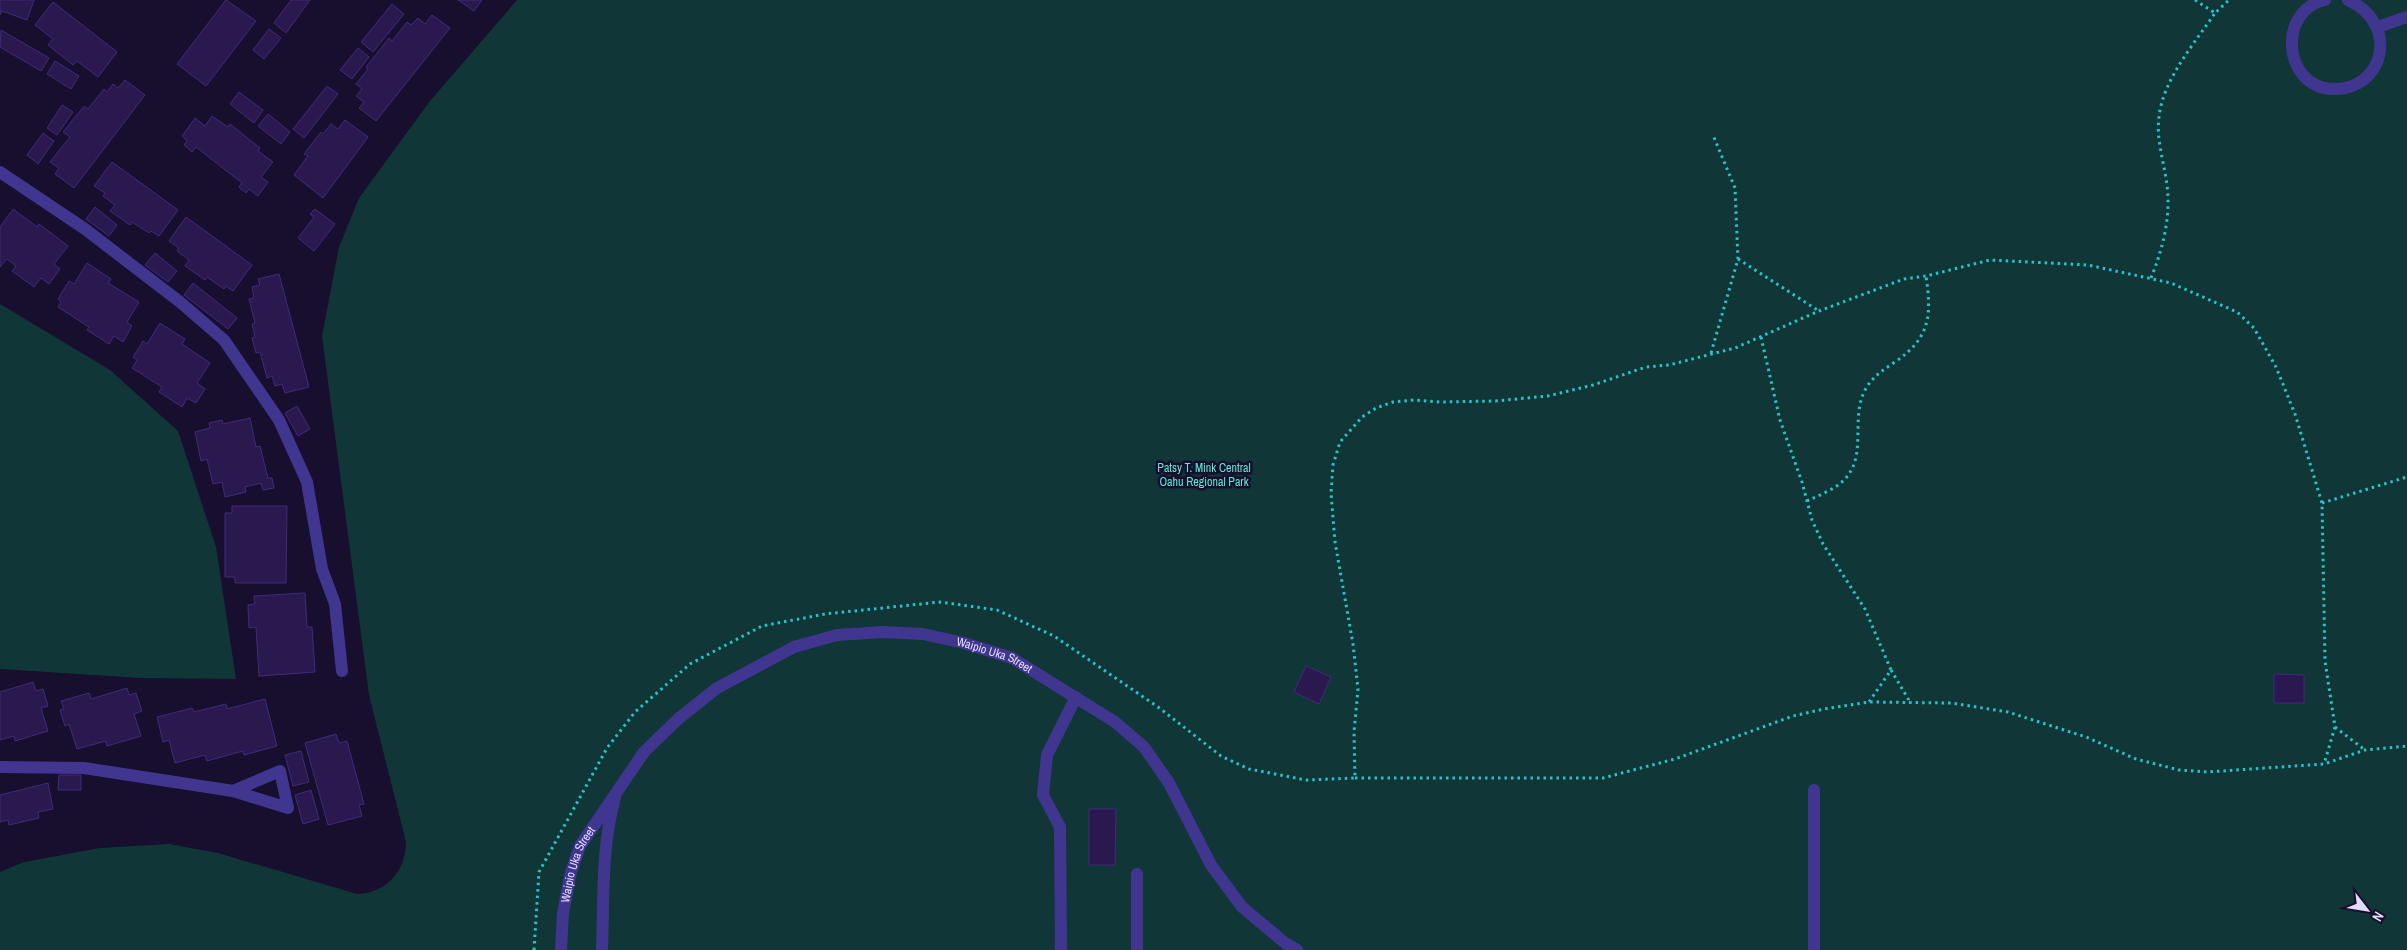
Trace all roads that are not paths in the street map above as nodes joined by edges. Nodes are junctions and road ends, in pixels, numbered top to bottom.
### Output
1 (2325, 0) edge
2 (2348, 0) edge
3 (2407, 17) edge
4 (2378, 27) junction
5 (0, 172) edge
6 (342, 671) dead end
7 (1076, 697) junction
8 (0, 767) edge
9 (618, 788) junction
10 (1814, 790) dead end
11 (233, 791) dead end
12 (1137, 874) dead end
13 (560, 950) edge
14 (602, 950) edge
15 (1061, 950) edge
16 (1137, 950) edge
17 (1298, 950) edge
18 (1814, 950) edge

1 - 4 street
2 - 4 street
3 - 4 street
5 - 6 street
7 - 9 street, Waipio Uka Street
7 - 15 street
7 - 17 street, Waipio Uka Street
8 - 11 street
9 - 13 street, Waipio Uka Street
9 - 14 street, Waipio Uka Street
10 - 18 street
12 - 16 street

